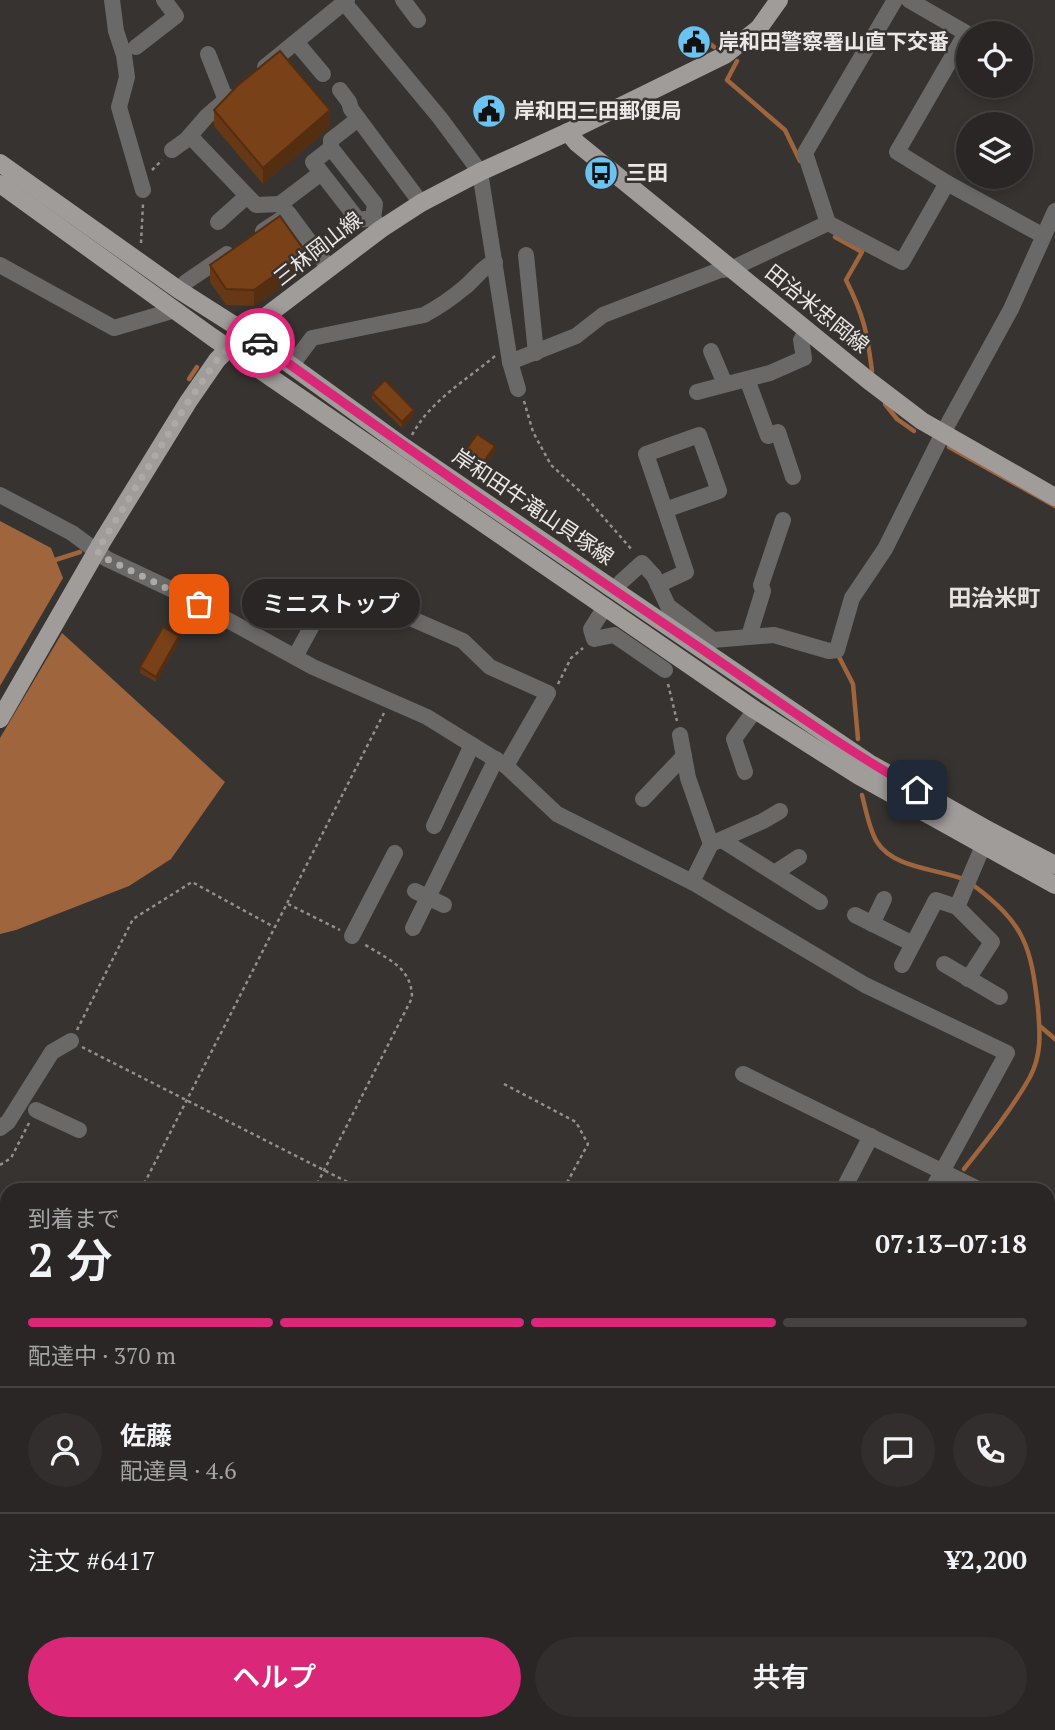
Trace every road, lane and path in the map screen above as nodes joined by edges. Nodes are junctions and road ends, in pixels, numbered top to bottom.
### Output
1 (112, 0) edge
2 (164, 0) edge
3 (403, 0) edge
4 (779, 0) edge
5 (895, 0) edge
6 (909, 0) edge
7 (344, 1) edge
8 (418, 20) dead end
9 (296, 42) junction
10 (136, 47) dead end
11 (208, 54) dead end
12 (256, 74) edge
13 (323, 74) dead end
14 (341, 101) dead end
15 (359, 119) junction
16 (568, 132) junction
17 (190, 136) junction
18 (331, 148) junction
19 (172, 150) joint
20 (0, 163) edge
21 (480, 172) junction
22 (321, 173) junction
23 (947, 183) junction
24 (0, 184) edge
25 (142, 186) junction
26 (247, 196) junction
27 (421, 202) junction
28 (285, 209) junction
29 (1055, 211) edge
30 (218, 222) dead end
31 (377, 223) junction
32 (828, 223) junction
33 (1042, 235) junction
34 (141, 248) dead end
35 (526, 255) dead end
36 (495, 262) junction
37 (0, 265) edge
38 (329, 268) junction
39 (731, 269) junction
40 (179, 290) junction
41 (174, 310) junction
42 (807, 330) junction
43 (245, 332) junction
44 (508, 345) junction
45 (228, 348) junction
46 (711, 351) dead end
47 (536, 353) junction
48 (510, 362) junction
49 (291, 366) junction
50 (747, 379) junction
51 (725, 384) junction
52 (519, 389) joint
53 (697, 391) dead end
54 (943, 433) junction
55 (404, 447) junction
56 (793, 477) dead end
57 (0, 495) edge
58 (1055, 498) edge
59 (665, 510) junction
60 (783, 520) dead end
61 (97, 551) junction
62 (642, 563) junction
63 (658, 585) junction
64 (616, 591) junction
65 (605, 607) junction
66 (748, 636) junction
67 (594, 639) junction
68 (295, 657) junction
69 (664, 670) joint
70 (548, 693) junction
71 (393, 702) junction
72 (755, 709) junction
73 (0, 719) edge
74 (680, 735) joint
75 (472, 745) junction
76 (684, 756) junction
77 (501, 763) junction
78 (745, 772) dead end
79 (643, 799) dead end
80 (779, 811) dead end
81 (435, 825) dead end
82 (717, 842) junction
83 (983, 846) junction
84 (395, 853) dead end
85 (799, 858) dead end
86 (1055, 865) edge
87 (776, 872) junction
88 (692, 882) junction
89 (1055, 885) edge
90 (884, 899) dead end
91 (820, 902) dead end
92 (288, 904) junction
93 (957, 907) junction
94 (855, 915) dead end
95 (872, 924) junction
96 (275, 928) junction
97 (413, 929) dead end
98 (352, 936) junction
99 (913, 944) junction
100 (944, 964) dead end
101 (902, 965) dead end
102 (968, 979) junction
103 (1000, 997) dead end
104 (71, 1041) junction
105 (743, 1074) dead end
106 (504, 1084) dead end
107 (187, 1099) junction
108 (36, 1110) dead end
109 (0, 1128) edge
110 (79, 1130) dead end
111 (871, 1136) junction
112 (324, 1170) junction
113 (942, 1171) junction
114 (145, 1183) edge
115 (318, 1183) edge
116 (349, 1183) edge
117 (567, 1183) edge
118 (847, 1183) edge
119 (936, 1183) edge
120 (965, 1183) edge

1 - 25 street
2 - 10 street
3 - 8 street
4 - 16 main road, 三林岡山線
5 - 32 street
6 - 23 street
7 - 9 street
7 - 21 street
9 - 12 street
9 - 13 street
11 - 17 street
14 - 15 street
15 - 18 street
15 - 27 street
16 - 21 main road, 三林岡山線
16 - 39 main road, 田治米忠岡線
17 - 19 street
17 - 26 street
18 - 22 street
18 - 31 street
19 - 25 path
20 - 40 main road, 岸和田牛滝山貝塚線
21 - 27 main road, 三林岡山線
21 - 36 street
22 - 28 street
22 - 31 street
23 - 32 street
23 - 33 street
24 - 41 main road, 岸和田牛滝山貝塚線
25 - 34 path
26 - 28 street
26 - 30 street
27 - 31 main road, 三林岡山線
28 - 38 street
28 - 40 street
29 - 33 street
31 - 38 main road, 三林岡山線
32 - 39 street
33 - 54 street
35 - 47 street
36 - 44 street
36 - 49 street
37 - 41 street
38 - 43 main road, 三林岡山線
39 - 42 main road, 田治米忠岡線
39 - 47 street
40 - 43 main road, 岸和田牛滝山貝塚線
41 - 45 main road, 岸和田牛滝山貝塚線
42 - 50 street
42 - 54 main road, 田治米忠岡線
43 - 45 main road, 三林岡山線
43 - 49 main road, 岸和田牛滝山貝塚線
44 - 48 street
44 - 55 path
45 - 61 main road, 三林岡山線
45 - 65 main road, 岸和田牛滝山貝塚線
46 - 51 street
47 - 48 street
48 - 52 street
49 - 55 main road, 岸和田牛滝山貝塚線
50 - 51 street
50 - 56 street
51 - 53 street
52 - 62 path
54 - 58 main road, 田治米忠岡線
54 - 66 street
55 - 64 main road, 岸和田牛滝山貝塚線
57 - 61 street
59 - 59 street
59 - 63 street
60 - 66 street
61 - 68 street
61 - 73 main road, 三林岡山線
62 - 63 street
62 - 64 street
63 - 66 street
64 - 86 main road, 岸和田牛滝山貝塚線
65 - 67 street
65 - 72 main road, 岸和田牛滝山貝塚線
67 - 69 street
67 - 70 path
68 - 70 street
68 - 71 street
69 - 74 path
70 - 77 street
71 - 75 street
71 - 92 path
72 - 78 street
72 - 83 main road, 岸和田牛滝山貝塚線
74 - 76 street
75 - 77 street
75 - 81 street
76 - 79 street
76 - 82 street
77 - 88 street
77 - 97 street
80 - 82 street
82 - 87 street
82 - 88 street
83 - 89 main road, 岸和田牛滝山貝塚線
83 - 93 street
84 - 98 street
85 - 87 street
87 - 91 street
88 - 113 street
90 - 95 street
92 - 96 path
92 - 98 path
93 - 99 street
93 - 102 street
94 - 95 street
95 - 99 street
96 - 104 path
96 - 107 path
98 - 112 path
99 - 101 street
100 - 102 street
102 - 103 street
104 - 107 path
104 - 109 street
105 - 111 street
106 - 117 path
107 - 112 path
107 - 114 path
108 - 110 street
111 - 113 street
111 - 118 street
112 - 115 path
112 - 116 path
113 - 119 street
113 - 120 street

